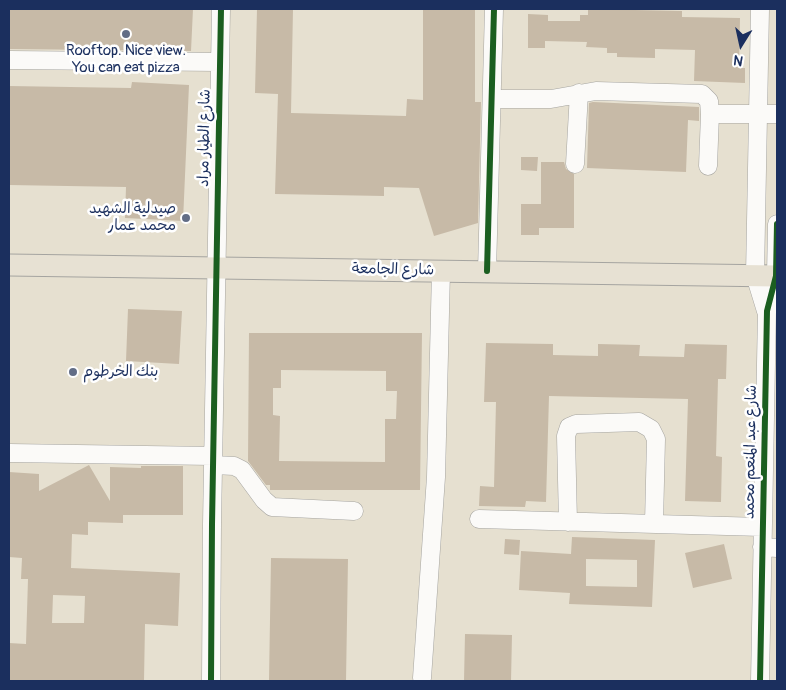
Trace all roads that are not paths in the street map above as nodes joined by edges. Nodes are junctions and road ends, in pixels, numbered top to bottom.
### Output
1 (221, 9) edge
2 (494, 9) edge
3 (760, 9) edge
4 (9, 60) edge
5 (219, 62) junction
6 (579, 93) junction
7 (492, 99) junction
8 (710, 114) junction
9 (759, 114) junction
10 (777, 114) edge
11 (575, 164) dead end
12 (708, 166) dead end
13 (777, 224) edge
14 (777, 252) edge
15 (9, 265) edge
16 (216, 268) junction
17 (441, 271) junction
18 (487, 272) junction
19 (769, 275) edge
20 (9, 453) edge
21 (213, 460) junction
22 (354, 511) dead end
23 (479, 519) dead end
24 (568, 522) junction
25 (654, 523) junction
26 (762, 527) junction
27 (770, 548) edge
28 (769, 641) edge
29 (422, 678) dead end
30 (211, 681) edge
31 (760, 681) edge

1 - 5 street, شارع الطيار مراد
2 - 7 street
3 - 9 street, شارع عبد المنعم محمد
4 - 5 street
5 - 16 street, شارع الطيار مراد
6 - 7 street
6 - 8 street
6 - 11 street
7 - 18 street
8 - 9 street
8 - 12 street
9 - 10 street
9 - 19 street, شارع عبد المنعم محمد
13 - 14 street, شارع عبد المنعم محمد
14 - 19 street, شارع عبد المنعم محمد
15 - 16 main road, شارع الجامعة
16 - 17 main road, شارع الجامعة
16 - 21 street, شارع الطيار مراد
17 - 18 main road, شارع الجامعة
17 - 29 street
18 - 19 main road, شارع الجامعة
19 - 26 street, شارع عبد المنعم محمد
20 - 21 street
21 - 22 street
21 - 30 street, شارع الطيار مراد
23 - 24 street
24 - 25 street
24 - 25 street
25 - 26 street
26 - 27 street, شارع عبد المنعم محمد
27 - 28 street, شارع عبد المنعم محمد
28 - 31 street, شارع عبد المنعم محمد

